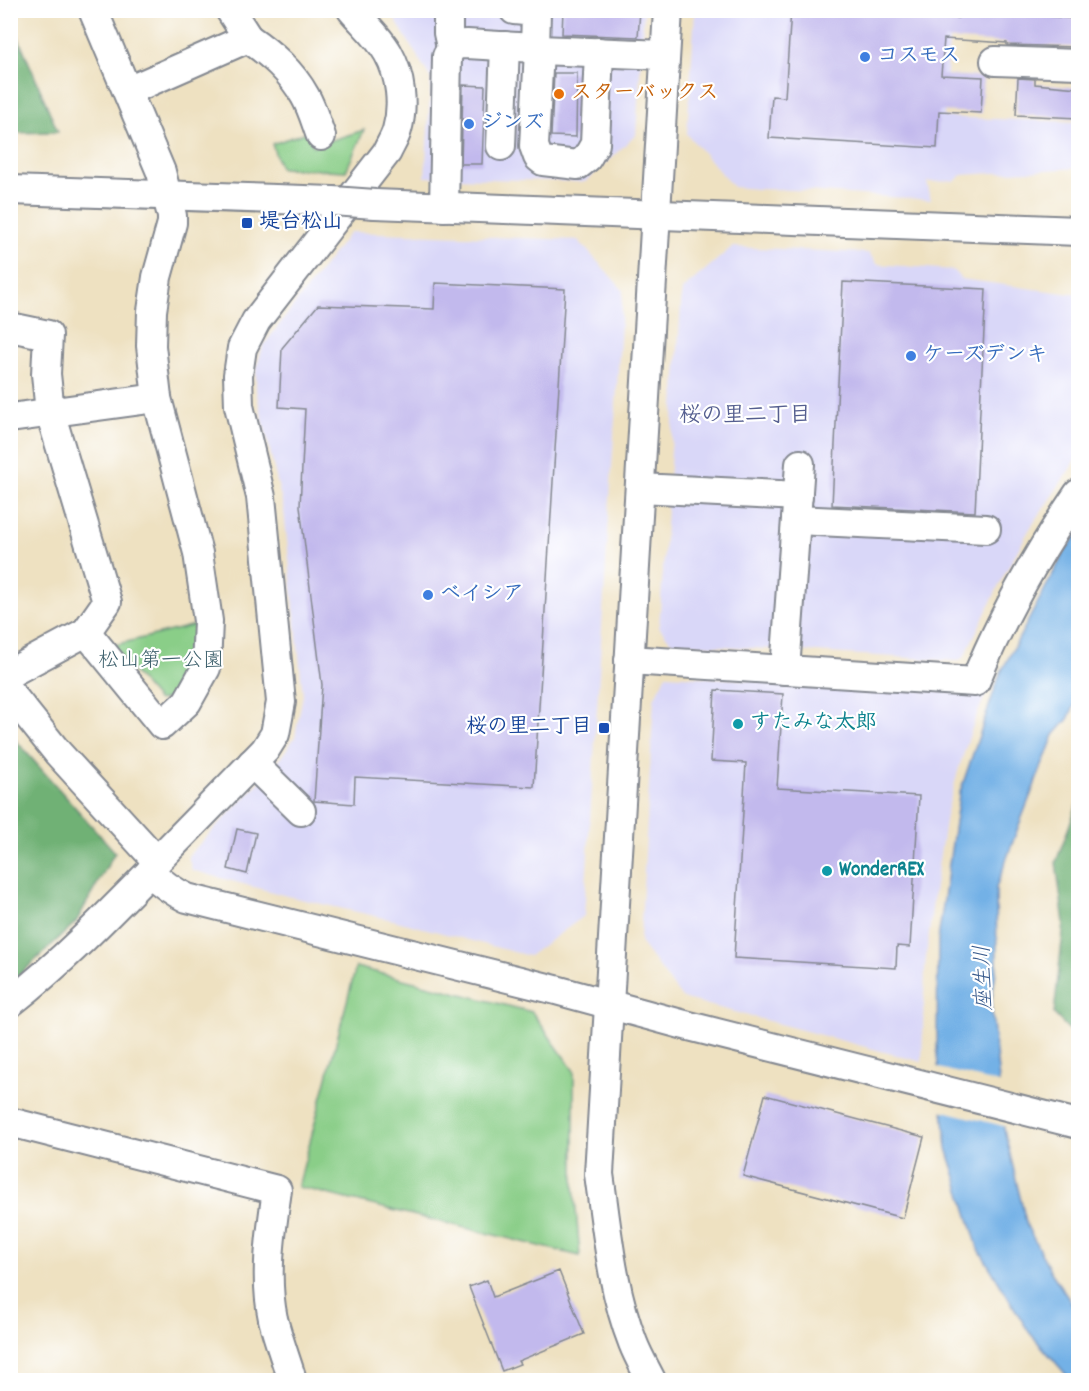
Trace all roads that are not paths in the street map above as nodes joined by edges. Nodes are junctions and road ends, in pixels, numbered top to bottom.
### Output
1 (93, 10) edge
2 (230, 10) edge
3 (352, 10) edge
4 (448, 10) edge
5 (514, 10) edge
6 (668, 10) edge
7 (248, 38) junction
8 (506, 46) junction
9 (451, 47) junction
10 (536, 49) junction
11 (599, 52) junction
12 (665, 55) junction
13 (995, 61) dead end
14 (1078, 64) edge
15 (128, 91) junction
16 (321, 136) dead end
17 (501, 146) dead end
18 (10, 190) edge
19 (168, 196) junction
20 (435, 214) junction
21 (657, 215) junction
22 (1078, 231) edge
23 (10, 327) edge
24 (157, 398) junction
25 (50, 412) junction
26 (10, 418) edge
27 (800, 464) dead end
28 (640, 488) junction
29 (1078, 494) edge
30 (797, 508) junction
31 (986, 529) dead end
32 (86, 632) junction
33 (629, 660) junction
34 (785, 670) junction
35 (10, 673) edge
36 (10, 693) edge
37 (252, 763) junction
38 (302, 811) dead end
39 (153, 866) junction
40 (10, 1003) edge
41 (608, 1004) junction
42 (10, 1122) edge
43 (1078, 1124) edge
44 (292, 1380) edge
45 (651, 1380) edge

1 - 15 street
2 - 7 street
3 - 37 street
4 - 9 street
5 - 10 street
6 - 12 street
7 - 15 street
7 - 16 street
8 - 9 street
8 - 10 street
8 - 17 street
9 - 20 street
10 - 11 street
10 - 11 street
11 - 12 street
12 - 21 street
13 - 14 street
15 - 19 street
18 - 19 street
19 - 20 street, bridge
19 - 24 street
20 - 21 street
21 - 22 street
21 - 28 street
23 - 25 street
24 - 25 street
24 - 32 street
25 - 26 street
25 - 32 street
27 - 30 street
28 - 30 street
28 - 33 street
29 - 34 street
30 - 31 street
30 - 34 street
32 - 35 street
33 - 34 street
33 - 41 street
36 - 39 street
37 - 38 street
37 - 39 street
39 - 40 street
39 - 41 street
41 - 43 street
41 - 45 street
42 - 44 street

